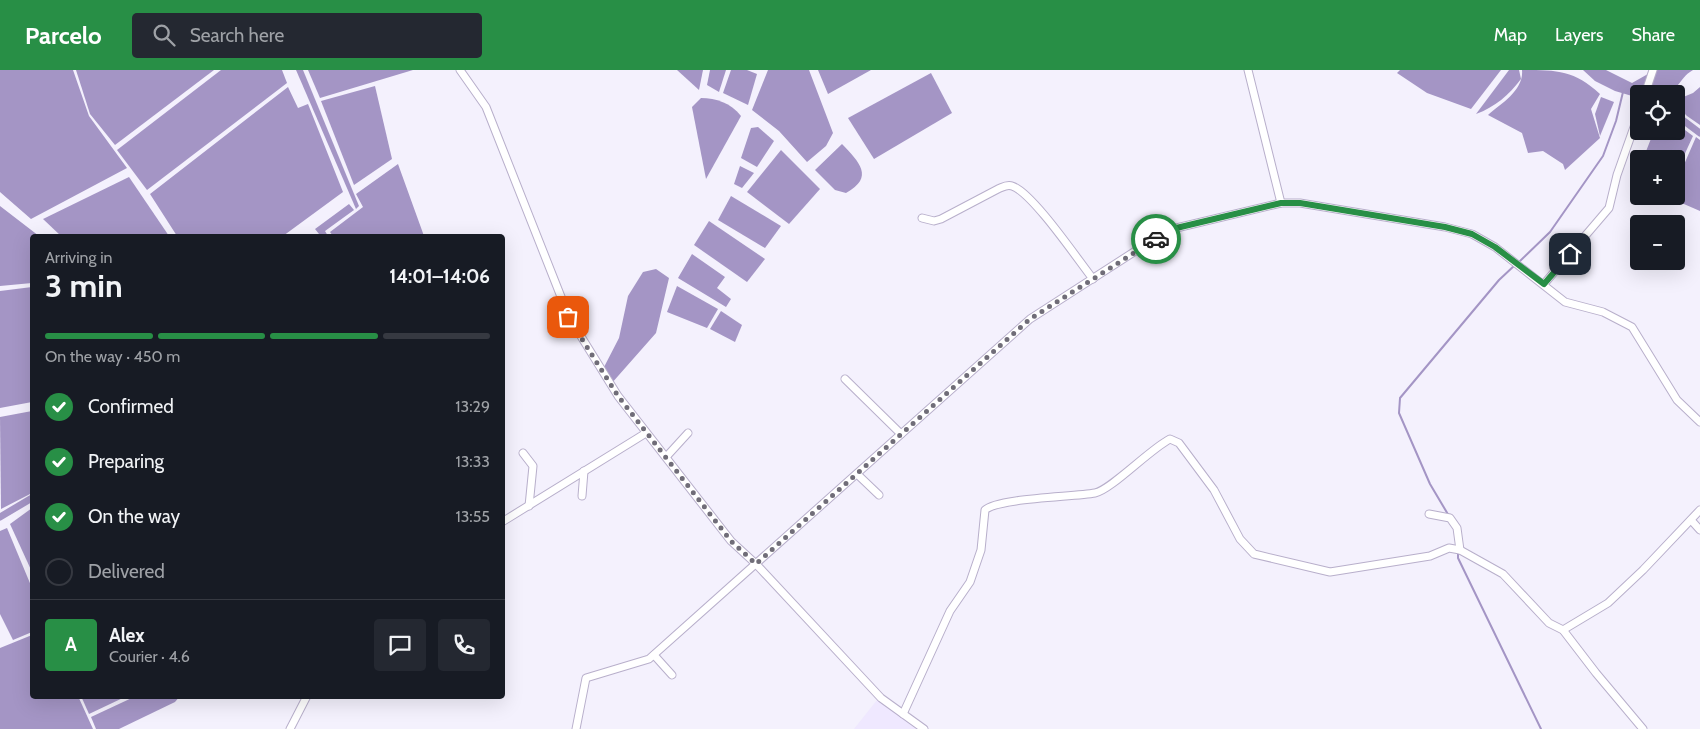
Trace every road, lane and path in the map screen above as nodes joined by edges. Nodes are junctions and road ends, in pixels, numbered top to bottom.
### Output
1 (460, 70) edge
2 (1248, 70) edge
3 (1653, 70) edge
4 (1648, 85) edge
5 (1630, 138) edge
6 (1281, 203) junction
7 (922, 218) dead end
8 (1093, 279) junction
9 (1544, 284) junction
10 (845, 379) dead end
11 (1700, 422) edge
12 (646, 433) junction
13 (688, 433) dead end
14 (901, 434) junction
15 (523, 453) dead end
16 (667, 456) junction
17 (584, 471) junction
18 (857, 474) junction
19 (879, 495) dead end
20 (582, 496) dead end
21 (529, 506) junction
22 (1700, 510) edge
23 (1429, 514) dead end
24 (505, 520) edge
25 (1691, 520) junction
26 (1700, 530) edge
27 (1460, 550) junction
28 (756, 564) junction
29 (1563, 630) junction
30 (654, 655) junction
31 (672, 675) dead end
32 (305, 699) edge
33 (903, 714) junction
34 (290, 729) edge
35 (576, 729) edge
36 (924, 729) edge
37 (1643, 729) edge

1 - 12 street
2 - 6 street
3 - 4 street
5 - 9 street
6 - 8 street
6 - 9 street
7 - 8 street
8 - 14 street
9 - 11 street
10 - 14 street
12 - 16 street
12 - 17 street
13 - 16 street
14 - 18 street
15 - 21 street
16 - 28 street
17 - 20 street
17 - 21 street
18 - 19 street
18 - 28 street
21 - 24 street
22 - 25 street
23 - 27 street
25 - 26 street
25 - 29 street
27 - 29 street
27 - 33 street
28 - 30 street
28 - 33 street
29 - 37 street
30 - 31 street
30 - 35 street
32 - 34 street
33 - 36 street

